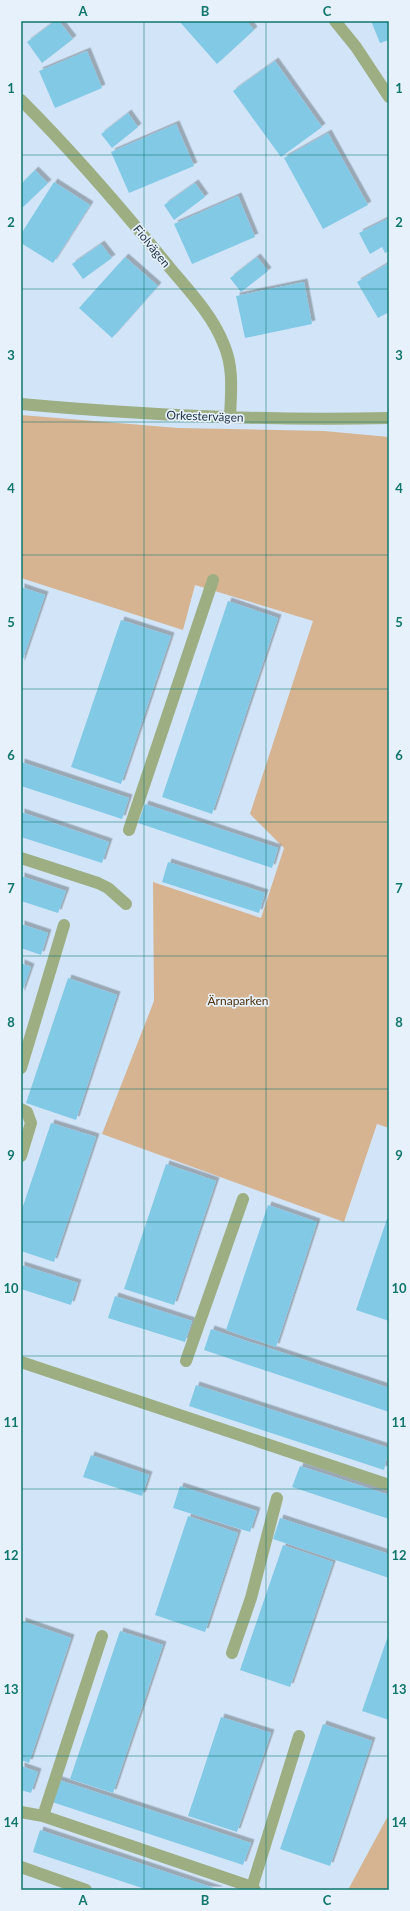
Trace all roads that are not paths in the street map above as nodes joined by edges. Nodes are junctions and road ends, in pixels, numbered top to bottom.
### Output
1 (335, 21) edge
2 (389, 97) edge
3 (21, 100) edge
4 (21, 404) edge
5 (230, 417) junction
6 (389, 418) edge
7 (213, 580) dead end
8 (130, 830) dead end
9 (21, 858) edge
10 (126, 904) dead end
11 (64, 925) dead end
12 (21, 1068) edge
13 (21, 1109) edge
14 (21, 1156) edge
15 (243, 1199) dead end
16 (186, 1361) dead end
17 (21, 1362) edge
18 (389, 1485) edge
19 (278, 1498) dead end
20 (102, 1636) dead end
21 (232, 1653) dead end
22 (299, 1736) dead end
23 (21, 1812) edge
24 (43, 1816) junction
25 (21, 1867) edge
26 (253, 1889) edge
27 (86, 1890) edge

1 - 2 street
3 - 5 street, Fiolvägen
4 - 5 street, Orkestervägen
5 - 6 street, Orkestervägen
7 - 8 street
9 - 10 street
11 - 12 street
13 - 14 street
15 - 16 street
17 - 18 street
19 - 21 street
20 - 24 street
22 - 26 street
23 - 24 street
24 - 26 street
25 - 27 street

